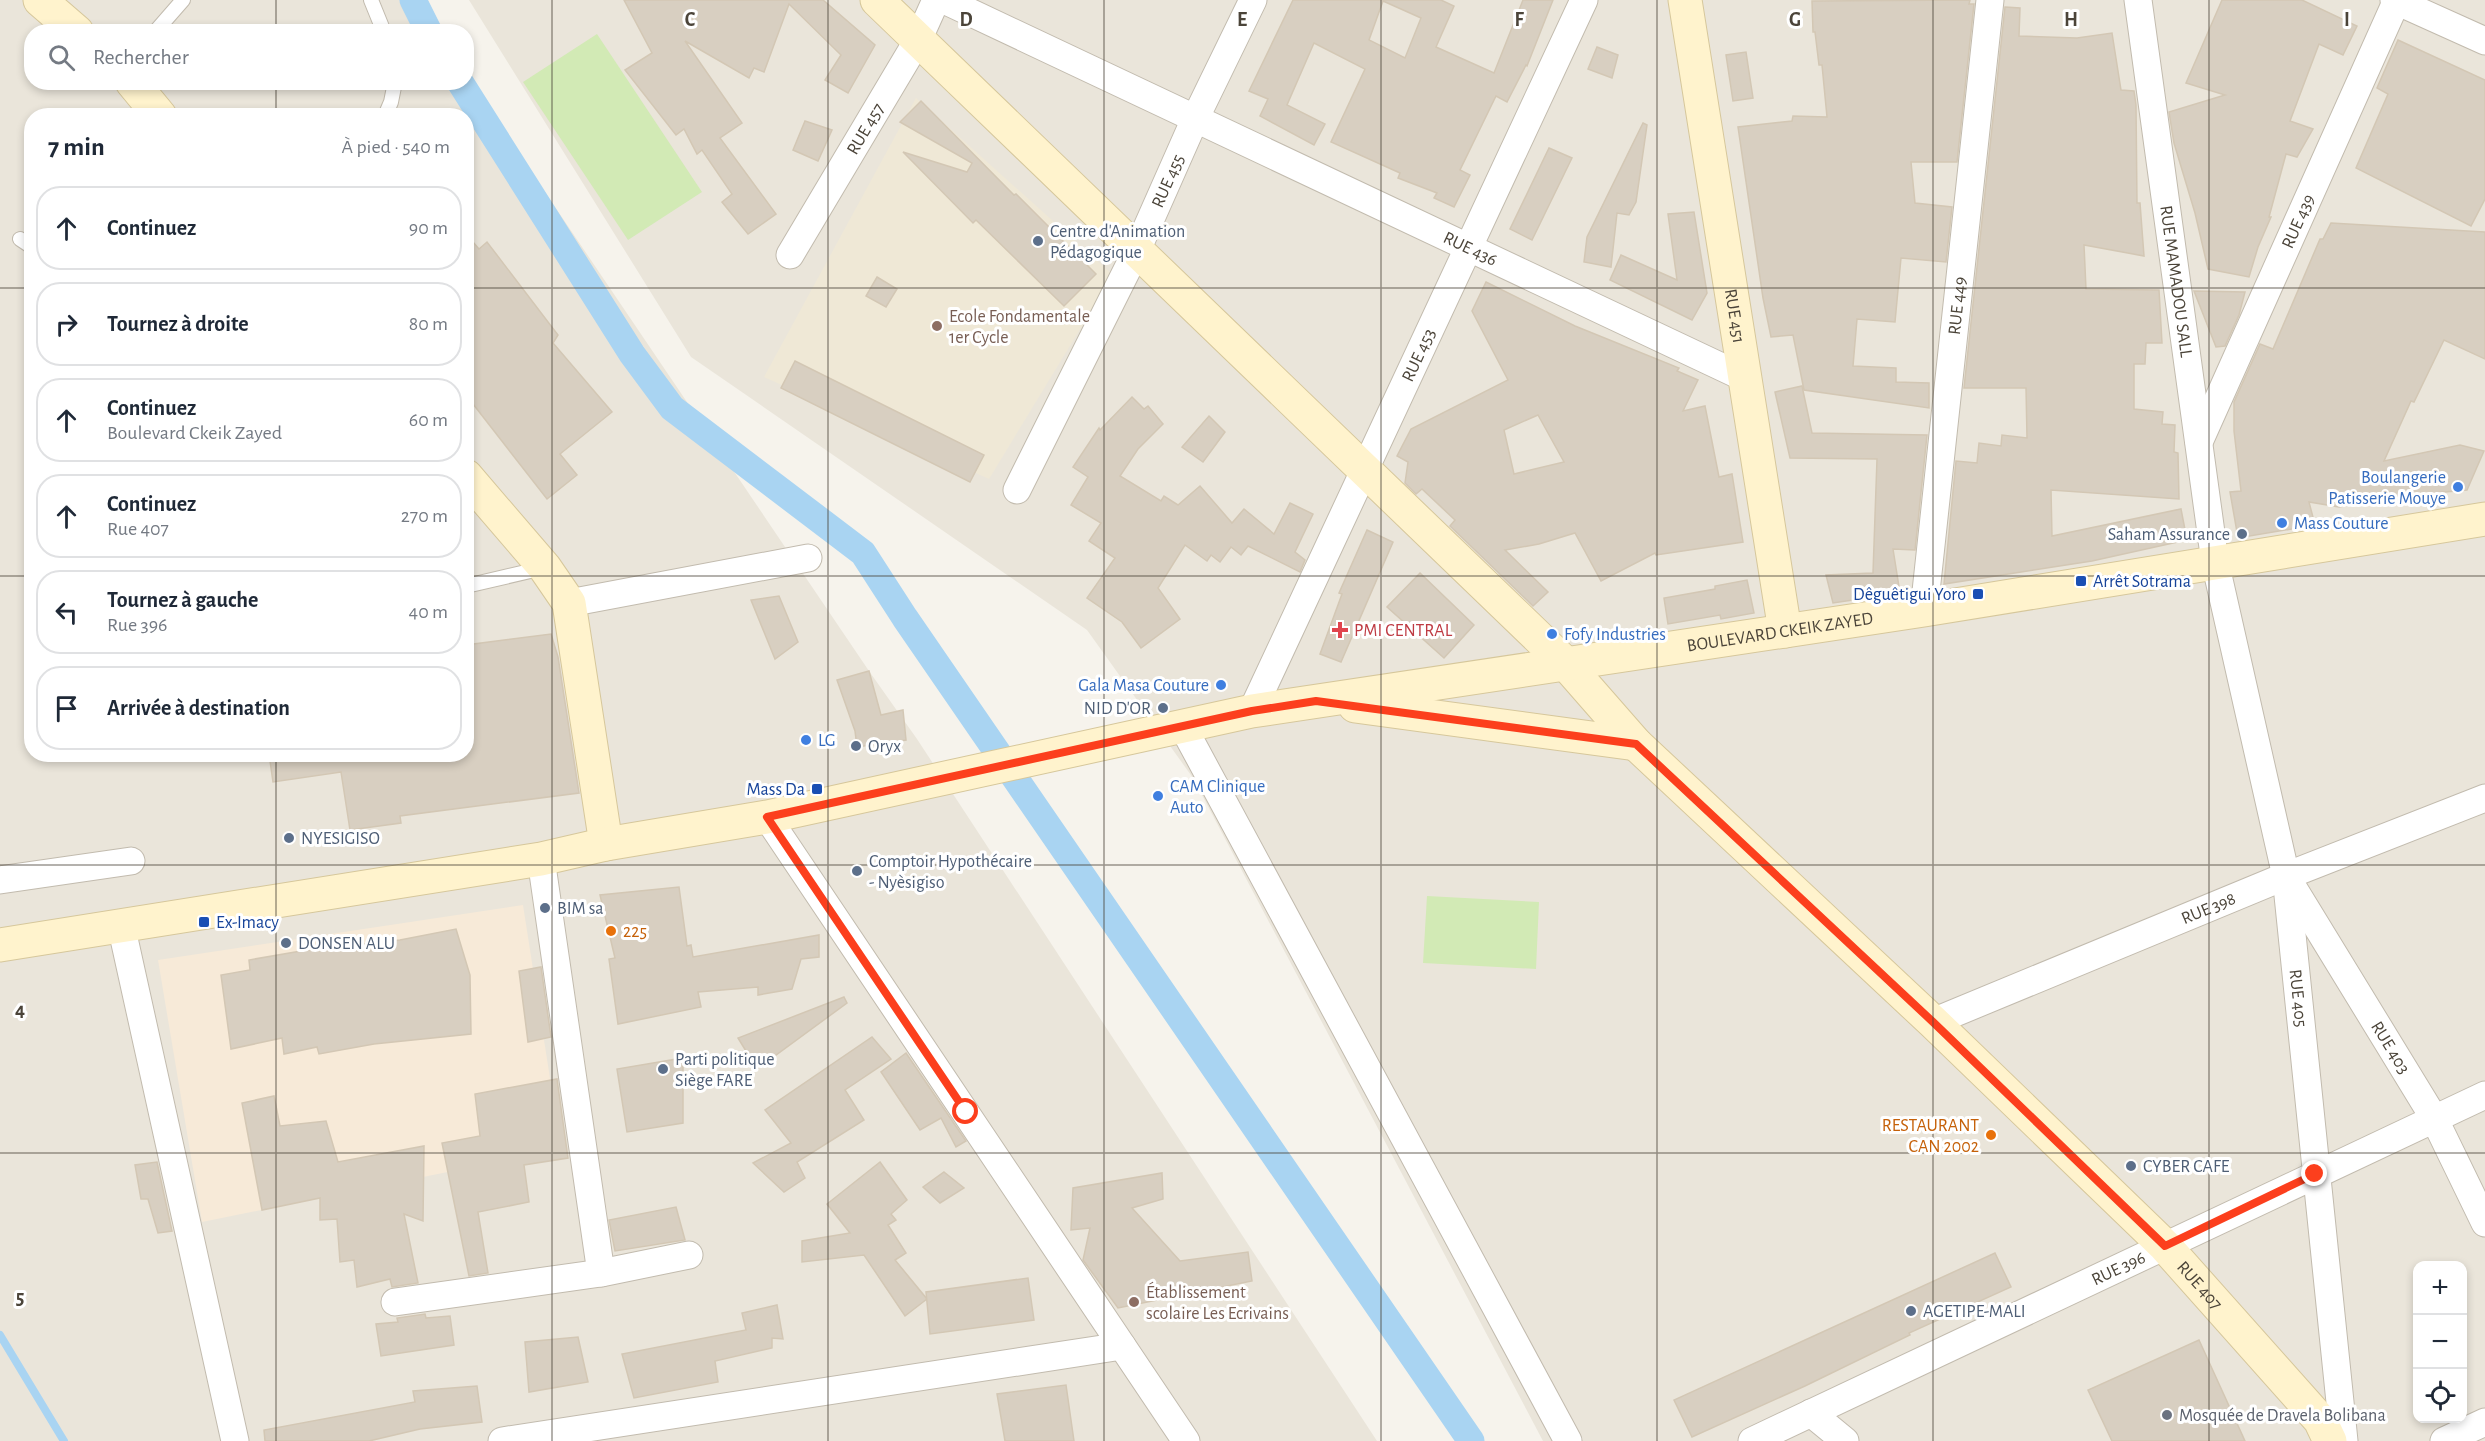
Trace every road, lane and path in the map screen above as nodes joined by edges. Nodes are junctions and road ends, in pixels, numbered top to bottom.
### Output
1 (40, 0) edge
2 (183, 0) edge
3 (371, 0) edge
4 (877, 0) edge
5 (936, 0) edge
6 (944, 0) edge
7 (1253, 0) edge
8 (1584, 0) edge
9 (1685, 0) edge
10 (1990, 0) edge
11 (2138, 0) edge
12 (2396, 0) edge
13 (68, 24) edge
14 (162, 24) edge
15 (381, 24) edge
16 (918, 40) junction
17 (2485, 41) edge
18 (139, 90) edge
19 (393, 90) edge
20 (153, 108) edge
21 (388, 108) edge
22 (1195, 119) junction
23 (1469, 247) junction
24 (1137, 250) junction
25 (790, 255) dead end
26 (1745, 378) junction
27 (2199, 442) junction
28 (1366, 469) junction
29 (474, 485) edge
30 (1017, 490) dead end
31 (2485, 519) edge
32 (808, 558) dead end
33 (2215, 562) junction
34 (545, 568) junction
35 (474, 584) edge
36 (569, 603) junction
37 (1924, 610) junction
38 (1785, 631) junction
39 (1566, 664) junction
40 (1316, 701) junction
41 (1252, 711) junction
42 (1183, 727) junction
43 (1636, 744) junction
44 (2485, 798) edge
45 (767, 817) junction
46 (606, 844) junction
47 (541, 859) junction
48 (131, 861) dead end
49 (2286, 876) junction
50 (0, 880) edge
51 (121, 925) junction
52 (0, 945) edge
53 (1933, 1022) junction
54 (2485, 1095) edge
55 (2434, 1119) junction
56 (2315, 1174) junction
57 (2485, 1223) edge
58 (2165, 1246) junction
59 (689, 1255) dead end
60 (601, 1273) junction
61 (395, 1302) dead end
62 (1122, 1346) junction
63 (1811, 1413) junction
64 (2485, 1422) edge
65 (235, 1441) edge
66 (502, 1441) edge
67 (1186, 1441) edge
68 (1568, 1441) edge
69 (1752, 1441) edge
70 (1845, 1441) edge
71 (2330, 1441) edge
72 (2344, 1441) edge
73 (2444, 1441) edge

1 - 13 main road
2 - 14 lane
3 - 15 lane
4 - 16 main road, RUE 407
5 - 16 street, RUE 457
6 - 22 street, RUE 436
7 - 22 street, RUE 455
8 - 23 street, RUE 453
9 - 26 main road, RUE 451
10 - 37 street, RUE 449
11 - 27 street, RUE MAMADOU SALL
12 - 17 street
12 - 27 street, RUE 439
16 - 24 main road, RUE 407
16 - 25 street, RUE 457
18 - 20 main road
19 - 21 lane
22 - 23 street, RUE 436
22 - 24 street, RUE 455
23 - 26 street, RUE 436
23 - 28 street, RUE 453
24 - 28 main road, RUE 407
24 - 30 street, RUE 455
26 - 38 main road, RUE 451
27 - 33 street, RUE MAMADOU SALL
28 - 39 main road, RUE 407
28 - 41 street, RUE 453
29 - 34 main road
31 - 33 main road, BOULEVARD CKEIK ZAYED
32 - 36 street
33 - 37 main road, BOULEVARD CKEIK ZAYED
33 - 49 street, RUE 405
34 - 35 lane
34 - 36 main road
36 - 46 main road
37 - 38 main road, BOULEVARD CKEIK ZAYED
38 - 39 main road, BOULEVARD CKEIK ZAYED
39 - 40 main road, BOULEVARD CKEIK ZAYED
39 - 43 main road, RUE 407
40 - 41 main road, BOULEVARD CKEIK ZAYED
40 - 43 main road
41 - 42 main road, BOULEVARD CKEIK ZAYED
42 - 45 main road, BOULEVARD CKEIK ZAYED
42 - 68 street
43 - 53 main road, RUE 407
44 - 49 street, RUE 398
45 - 46 main road, BOULEVARD CKEIK ZAYED
45 - 62 street
46 - 47 main road, BOULEVARD CKEIK ZAYED
47 - 51 main road, BOULEVARD CKEIK ZAYED
47 - 60 street
48 - 50 street
49 - 53 street, RUE 398
49 - 55 street, RUE 403
49 - 56 street, RUE 405
51 - 52 main road, BOULEVARD CKEIK ZAYED
51 - 65 street
53 - 58 main road, RUE 407
54 - 55 street, RUE 396
55 - 56 street, RUE 396
55 - 57 street, RUE 403
56 - 58 street, RUE 396
56 - 72 street, RUE 405
58 - 63 street, RUE 396
58 - 71 main road, RUE 407
59 - 60 street
60 - 61 street
62 - 66 street
62 - 67 street
63 - 69 street, RUE 396
63 - 70 street
64 - 73 street

